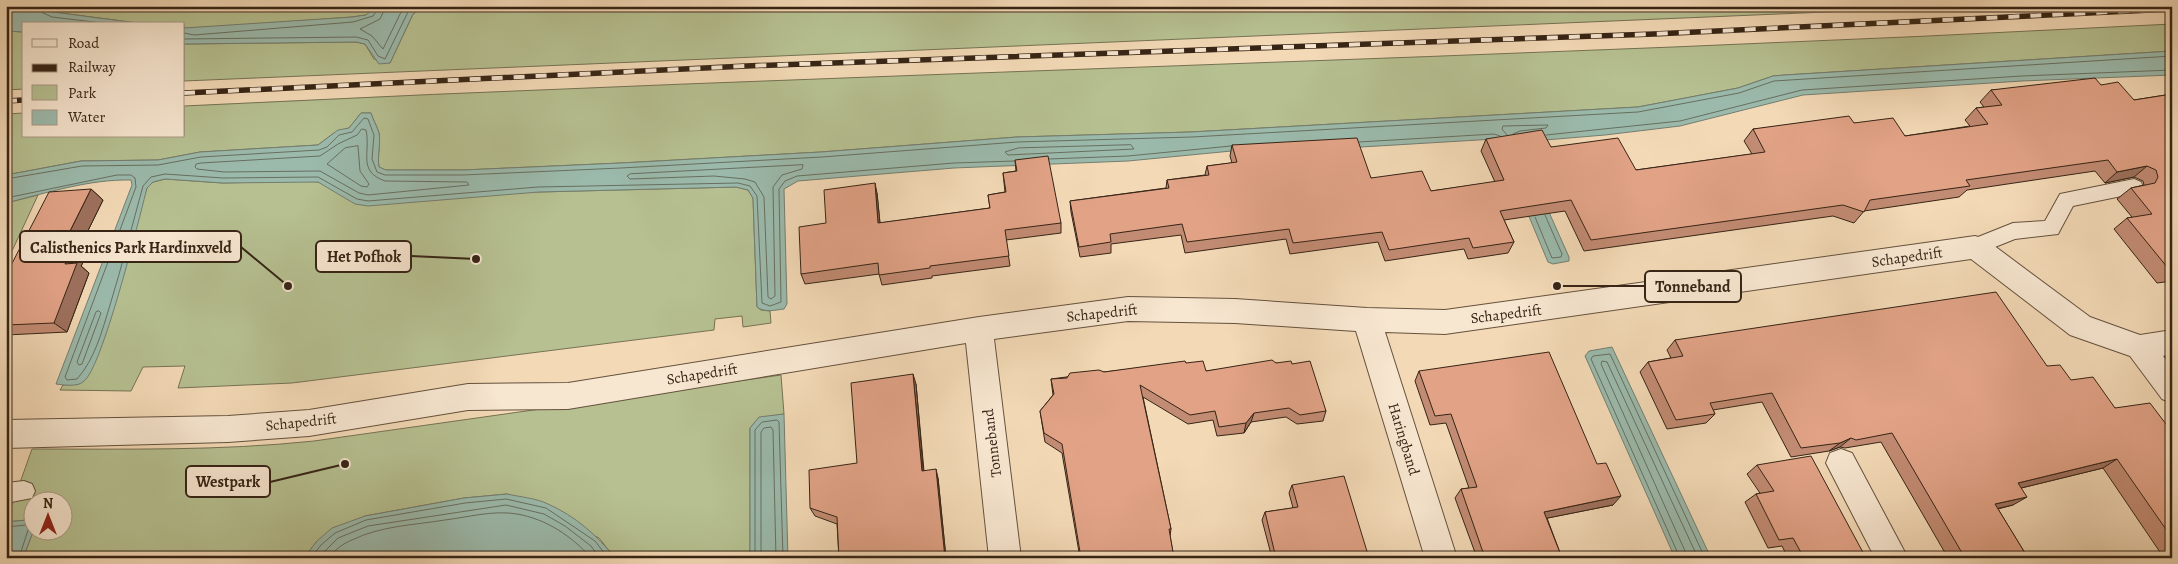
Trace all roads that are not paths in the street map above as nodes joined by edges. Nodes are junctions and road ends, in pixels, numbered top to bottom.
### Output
1 (2134, 187) edge
2 (1975, 248) junction
3 (1367, 320) junction
4 (979, 329) junction
5 (2172, 342) edge
6 (2140, 347) junction
7 (2172, 390) edge
8 (6, 434) edge
9 (1841, 463) dead end
10 (1005, 558) edge
11 (1442, 558) edge
12 (1892, 558) edge

1 - 2 lane
2 - 3 street, Schapedrift
2 - 6 street
3 - 4 street, Schapedrift
3 - 11 street, Haringband
4 - 8 street, Schapedrift
4 - 10 street, Tonneband
5 - 6 street
6 - 7 street
9 - 12 street

